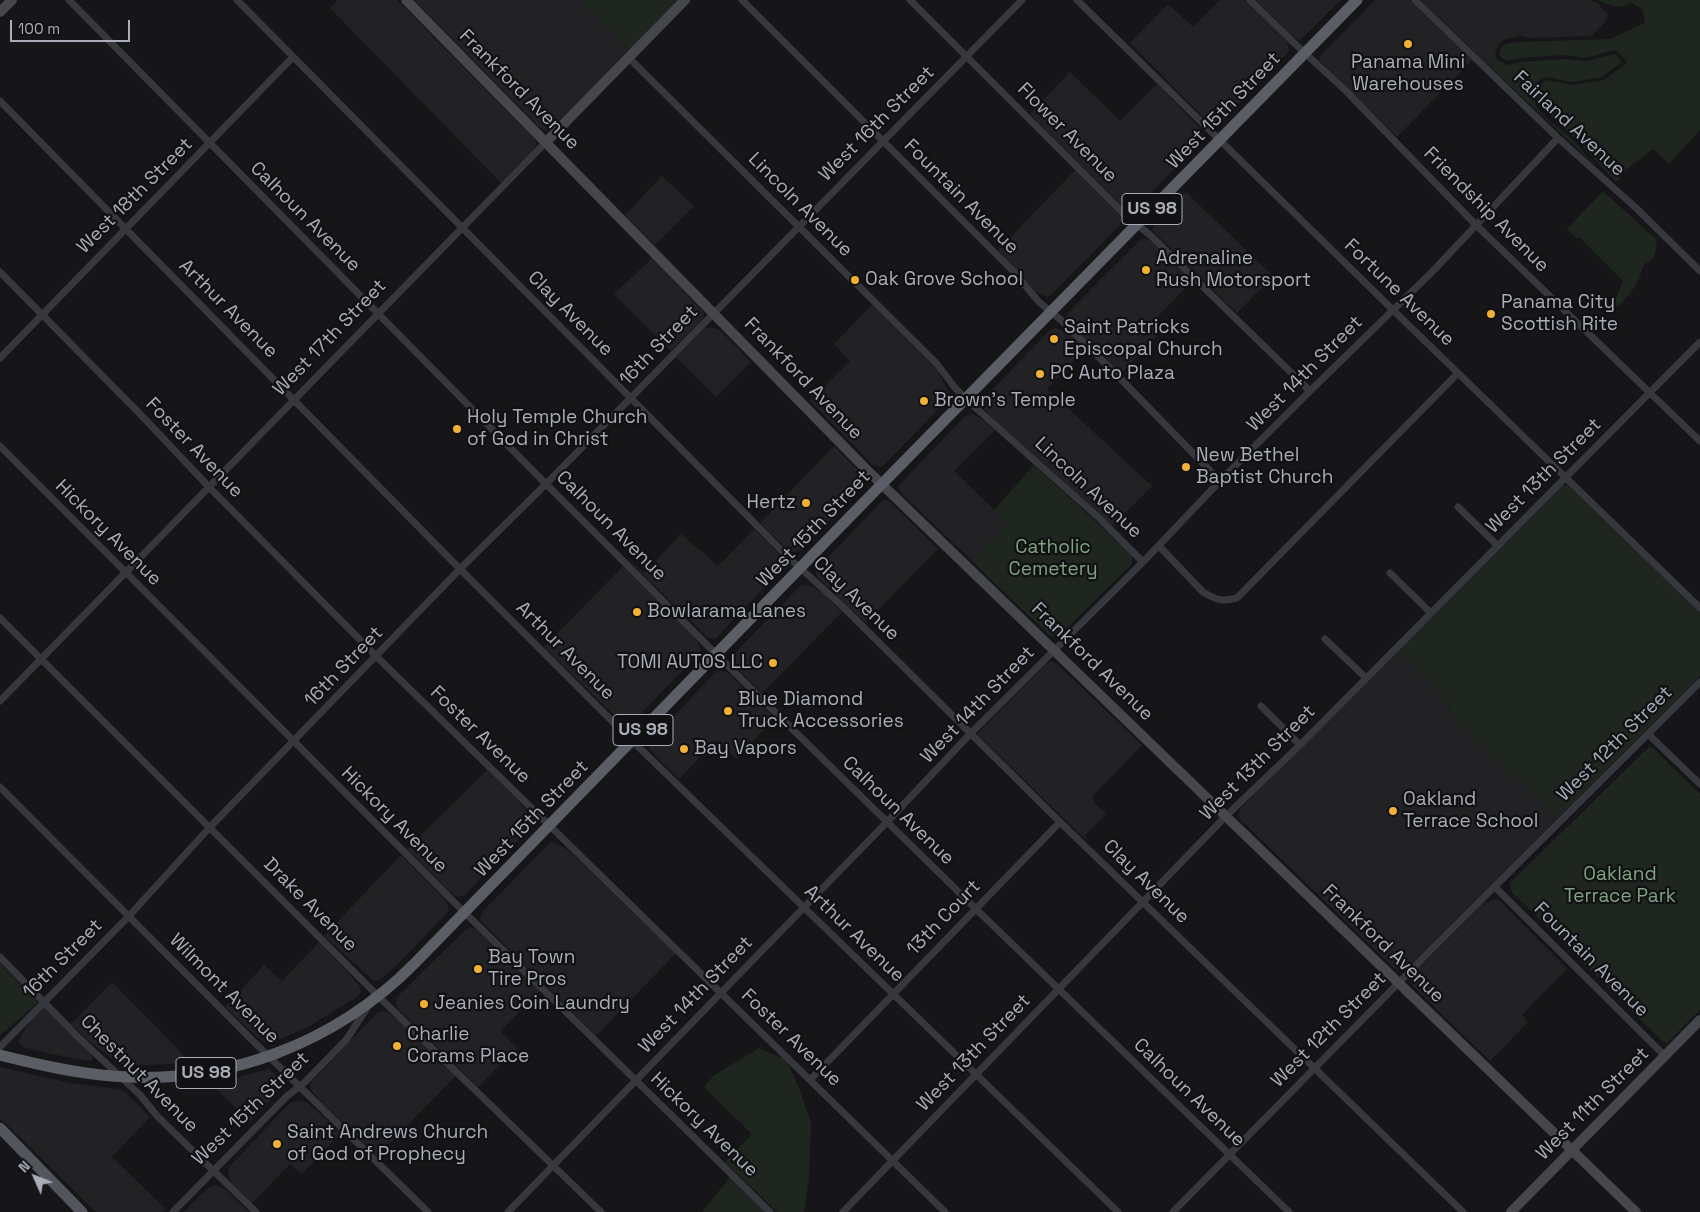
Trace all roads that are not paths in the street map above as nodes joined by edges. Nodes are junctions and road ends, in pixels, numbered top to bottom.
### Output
1 (12, 0) edge
2 (68, 0) edge
3 (237, 0) edge
4 (406, 0) edge
5 (685, 0) edge
6 (742, 0) edge
7 (910, 0) edge
8 (1022, 0) edge
9 (1077, 0) edge
10 (1250, 0) edge
11 (1358, 0) edge
12 (1415, 0) edge
13 (0, 12) edge
14 (1305, 53) junction
15 (967, 56) junction
16 (293, 57) junction
17 (628, 58) junction
18 (0, 101) edge
19 (1558, 138) junction
20 (1219, 140) junction
21 (882, 141) junction
22 (546, 142) junction
23 (210, 144) junction
24 (1137, 224) junction
25 (1476, 225) junction
26 (798, 226) junction
27 (125, 228) junction
28 (462, 228) junction
29 (1700, 271) edge
30 (0, 272) edge
31 (1393, 310) junction
32 (1051, 312) junction
33 (714, 313) junction
34 (41, 314) junction
35 (378, 314) junction
36 (1700, 342) edge
37 (0, 358) edge
38 (1458, 373) junction
39 (1310, 391) junction
40 (1650, 393) junction
41 (630, 399) junction
42 (966, 399) junction
43 (294, 400) junction
44 (1700, 441) edge
45 (0, 446) edge
46 (1566, 477) junction
47 (1220, 481) junction
48 (546, 484) junction
49 (882, 484) junction
50 (208, 487) junction
51 (1458, 507) dead end
52 (1497, 545) junction
53 (1159, 546) junction
54 (1143, 562) junction
55 (800, 568) junction
56 (460, 569) junction
57 (124, 573) junction
58 (1390, 573) dead end
59 (1700, 608) edge
60 (1431, 613) junction
61 (0, 618) edge
62 (1325, 639) dead end
63 (1054, 650) junction
64 (717, 654) junction
65 (377, 657) junction
66 (41, 660) junction
67 (1366, 678) junction
68 (1700, 682) edge
69 (0, 701) edge
70 (1261, 706) dead end
71 (970, 734) junction
72 (1648, 734) junction
73 (632, 740) junction
74 (293, 742) junction
75 (1300, 745) junction
76 (1700, 784) edge
77 (0, 786) edge
78 (1226, 816) junction
79 (887, 822) junction
80 (1060, 822) junction
81 (550, 826) junction
82 (210, 827) junction
83 (1495, 887) junction
84 (1143, 901) junction
85 (804, 908) junction
86 (976, 909) junction
87 (465, 912) junction
88 (129, 916) junction
89 (0, 957) edge
90 (1399, 983) junction
91 (1059, 989) junction
92 (720, 992) junction
93 (892, 995) junction
94 (375, 999) junction
95 (44, 1003) junction
96 (1700, 1020) edge
97 (0, 1047) edge
98 (0, 1055) edge
99 (1665, 1056) junction
100 (268, 1057) junction
101 (1314, 1068) junction
102 (976, 1075) junction
103 (122, 1077) junction
104 (810, 1080) junction
105 (635, 1081) junction
106 (299, 1086) junction
107 (0, 1128) edge
108 (1571, 1150) junction
109 (1230, 1154) junction
110 (892, 1161) junction
111 (553, 1166) junction
112 (213, 1171) junction
113 (82, 1212) edge
114 (173, 1212) edge
115 (256, 1212) edge
116 (428, 1212) edge
117 (508, 1212) edge
118 (601, 1212) edge
119 (770, 1212) edge
120 (843, 1212) edge
121 (945, 1212) edge
122 (1118, 1212) edge
123 (1173, 1212) edge
124 (1289, 1212) edge
125 (1463, 1212) edge
126 (1511, 1212) edge
127 (1636, 1212) edge

1 - 13 main road
2 - 23 street, Calhoun Avenue
3 - 16 street, Clay Avenue
4 - 22 main road, Frankford Avenue
5 - 17 main road, West 17th Street
6 - 21 street, Fountain Avenue
7 - 15 street, Flower Avenue
8 - 15 street, West 16th Street
9 - 20 street, Fortune Avenue
10 - 14 street, Friendship Avenue
11 - 14 highway, West 15th Street / US 98
12 - 19 street, Fairland Avenue
14 - 20 highway, West 15th Street / US 98
14 - 25 street, Friendship Avenue
15 - 21 street, West 16th Street
15 - 24 street, Flower Avenue
16 - 23 street, West 18th Street
16 - 28 street, Clay Avenue
17 - 22 main road, West 17th Street
17 - 26 street, Lincoln Avenue
18 - 27 street, Arthur Avenue
19 - 25 street, West 14th Street
19 - 29 street, Fairland Avenue
20 - 24 highway, West 15th Street / US 98
20 - 31 street, Fortune Avenue
21 - 26 street, West 16th Street
21 - 32 street, Fountain Avenue
22 - 28 street, West 17th Street
22 - 33 main road, Frankford Avenue
23 - 27 street, West 18th Street
23 - 35 street, Calhoun Avenue
24 - 32 highway, West 15th Street / US 98
24 - 39 street, Flower Avenue
25 - 31 street, West 14th Street
25 - 40 street, Friendship Avenue
26 - 33 street, West 16th Street
26 - 42 street, Lincoln Avenue
27 - 34 street, West 18th Street
27 - 43 street, Arthur Avenue
28 - 35 street, West 17th Street
28 - 41 street, Clay Avenue
30 - 34 street, Foster Avenue
31 - 38 street, Fortune Avenue
31 - 39 street, West 14th Street
32 - 42 highway, West 15th Street / US 98
32 - 47 street, Fountain Avenue
33 - 41 street, 16th Street
33 - 49 main road, Frankford Avenue
34 - 37 street, West 18th Street
34 - 50 street, Foster Avenue
35 - 43 street, West 17th Street
35 - 48 street, Calhoun Avenue
36 - 40 street, West 13th Street
38 - 46 street, Fortune Avenue
38 - 53 street
39 - 47 street, West 14th Street
40 - 44 street, Friendship Avenue
40 - 46 street, West 13th Street
41 - 48 street, 16th Street
41 - 55 street, Clay Avenue
42 - 49 highway, West 15th Street / US 98
42 - 54 street, Lincoln Avenue
43 - 50 street, West 17th Street
43 - 56 street, Arthur Avenue
45 - 57 street, Hickory Avenue
46 - 52 street, West 13th Street
46 - 59 street, Fortune Avenue
47 - 53 street, West 14th Street
48 - 56 street, 16th Street
48 - 64 street, Calhoun Avenue
49 - 55 highway, West 15th Street / US 98
49 - 63 main road, Frankford Avenue
50 - 57 street, West 17th Street
50 - 65 street, Foster Avenue
51 - 52 street
52 - 60 street, West 13th Street
53 - 54 street, West 14th Street
54 - 63 street, West 14th Street
55 - 64 highway, West 15th Street / US 98
55 - 71 street, Clay Avenue
56 - 65 street, 16th Street
56 - 73 street, Arthur Avenue
57 - 66 street, West 17th Street
57 - 74 street, Hickory Avenue
58 - 60 street
60 - 67 street, West 13th Street
61 - 66 street, Drake Avenue
62 - 67 street
63 - 71 street, West 14th Street
63 - 78 main road, Frankford Avenue
64 - 73 highway, West 15th Street / US 98
64 - 79 street, Calhoun Avenue
65 - 74 street, 16th Street
65 - 81 street, Foster Avenue
66 - 69 street, West 17th Street
66 - 82 street, Drake Avenue
67 - 75 street, West 13th Street
68 - 72 street, West 12th Street
70 - 75 street
71 - 79 street, West 14th Street
71 - 80 street, Clay Avenue
72 - 76 street
72 - 83 street, West 12th Street
73 - 81 highway, West 15th Street / US 98
73 - 85 street, Arthur Avenue
74 - 82 street, 16th Street
74 - 87 street, Hickory Avenue
75 - 78 street, West 13th Street
77 - 88 street, Wilmont Avenue
78 - 84 street, West 13th Street
78 - 90 main road, Frankford Avenue
79 - 85 street, West 14th Street
79 - 86 street, Calhoun Avenue
80 - 84 street, Clay Avenue
80 - 86 street, 13th Court
81 - 87 highway, West 15th Street / US 98
81 - 92 street, Foster Avenue
82 - 88 street, 16th Street
82 - 94 street, Drake Avenue
83 - 90 street, West 12th Street
83 - 99 street, Fountain Avenue
84 - 91 street, West 13th Street
84 - 101 street, Clay Avenue
85 - 92 street, West 14th Street
85 - 93 street, Arthur Avenue
86 - 91 street, Calhoun Avenue
86 - 93 street, 13th Court
87 - 94 highway, West 15th Street / US 98
87 - 105 street, Hickory Avenue
88 - 95 street, 16th Street
88 - 100 street, Wilmont Avenue
89 - 95 street, Chestnut Avenue
90 - 101 street, West 12th Street
90 - 108 main road, Frankford Avenue
91 - 102 street, West 13th Street
91 - 109 street, Calhoun Avenue
92 - 104 street, Foster Avenue
92 - 105 street, West 14th Street
93 - 102 street, Arthur Avenue
93 - 104 street, 13th Court
94 - 100 highway, US 98
94 - 106 street, West 15th Street
94 - 111 street, Drake Avenue
95 - 97 street, 16th Street
95 - 103 street, Chestnut Avenue
96 - 99 main road, West 11th Street
98 - 103 highway, US 98
99 - 108 main road, West 11th Street
100 - 103 highway, US 98
100 - 106 street, Wilmont Avenue
101 - 109 street, West 12th Street
101 - 125 street, Clay Avenue
102 - 110 street, West 13th Street
102 - 122 street, Arthur Avenue
103 - 112 street, Chestnut Avenue
104 - 110 street, Foster Avenue
105 - 111 street, West 14th Street
105 - 119 street, Hickory Avenue
106 - 112 street, West 15th Street
106 - 116 street, Wilmont Avenue
107 - 113 main road
108 - 126 main road, West 11th Street
108 - 127 main road, Frankford Avenue
109 - 123 street, West 12th Street
109 - 124 street, Calhoun Avenue
110 - 120 street, West 13th Street
110 - 121 street, Foster Avenue
111 - 117 street, West 14th Street
111 - 118 street, Drake Avenue
112 - 114 street, West 15th Street
112 - 115 street, Chestnut Avenue

